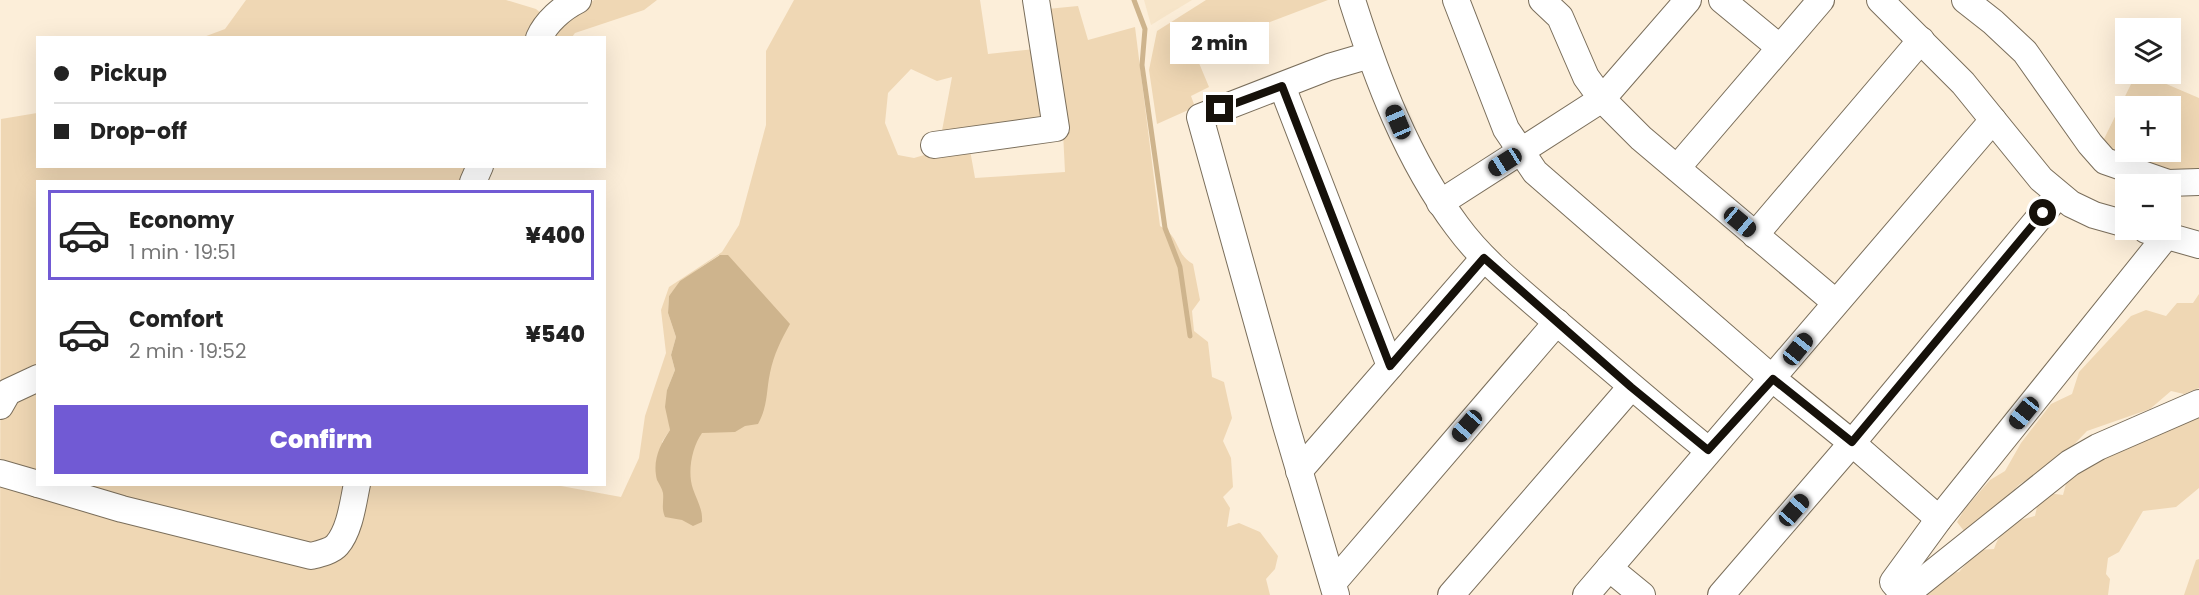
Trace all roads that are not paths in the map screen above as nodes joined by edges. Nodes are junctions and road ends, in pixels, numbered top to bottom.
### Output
1 (578, 0) edge
2 (1036, 0) edge
3 (1352, 0) edge
4 (1456, 0) edge
5 (1542, 0) edge
6 (1688, 0) edge
7 (1821, 0) edge
8 (1880, 0) edge
9 (1965, 0) edge
10 (1732, 3) edge
11 (540, 36) edge
12 (1921, 40) junction
13 (1779, 47) junction
14 (1370, 55) junction
15 (1282, 86) junction
16 (1602, 99) junction
17 (1994, 120) junction
18 (934, 145) dead end
19 (1521, 151) junction
20 (1677, 168) junction
21 (2199, 182) edge
22 (2058, 195) junction
23 (1440, 202) junction
24 (2115, 221) edge
25 (1755, 235) junction
26 (2150, 240) edge
27 (2181, 240) edge
28 (2199, 245) edge
29 (1484, 258) junction
30 (1836, 302) junction
31 (1557, 322) junction
32 (1390, 366) junction
33 (36, 379) edge
34 (1773, 379) junction
35 (1631, 387) junction
36 (2199, 403) edge
37 (0, 406) edge
38 (1852, 442) junction
39 (1708, 450) junction
40 (1299, 471) junction
41 (0, 473) edge
42 (36, 483) edge
43 (45, 486) edge
44 (356, 486) edge
45 (1939, 519) junction
46 (1609, 568) junction
47 (1334, 589) edge
48 (1451, 595) edge
49 (1586, 595) edge
50 (1642, 595) edge
51 (1721, 595) edge
52 (1905, 595) edge

1 - 11 street
2 - 18 street
3 - 14 street
4 - 19 street
5 - 16 street
6 - 16 street
7 - 13 street
8 - 12 street
9 - 21 street
10 - 13 street
12 - 17 street
12 - 25 street
13 - 20 street
14 - 15 street
14 - 23 street
15 - 32 street
15 - 40 street
16 - 19 street
16 - 20 street
17 - 22 street
17 - 30 street
19 - 23 street
19 - 34 street
20 - 25 street
22 - 24 street
22 - 38 street
23 - 29 street
25 - 30 street
26 - 45 street
27 - 28 street
29 - 31 street
29 - 32 street
30 - 34 street
31 - 35 street
31 - 47 street
32 - 40 street
33 - 37 street
34 - 38 street
34 - 39 street
35 - 39 street
35 - 48 street
36 - 52 street
38 - 45 street
38 - 51 street
39 - 46 street
40 - 47 street
41 - 42 street
43 - 44 street
45 - 52 street
46 - 49 street
46 - 50 street

